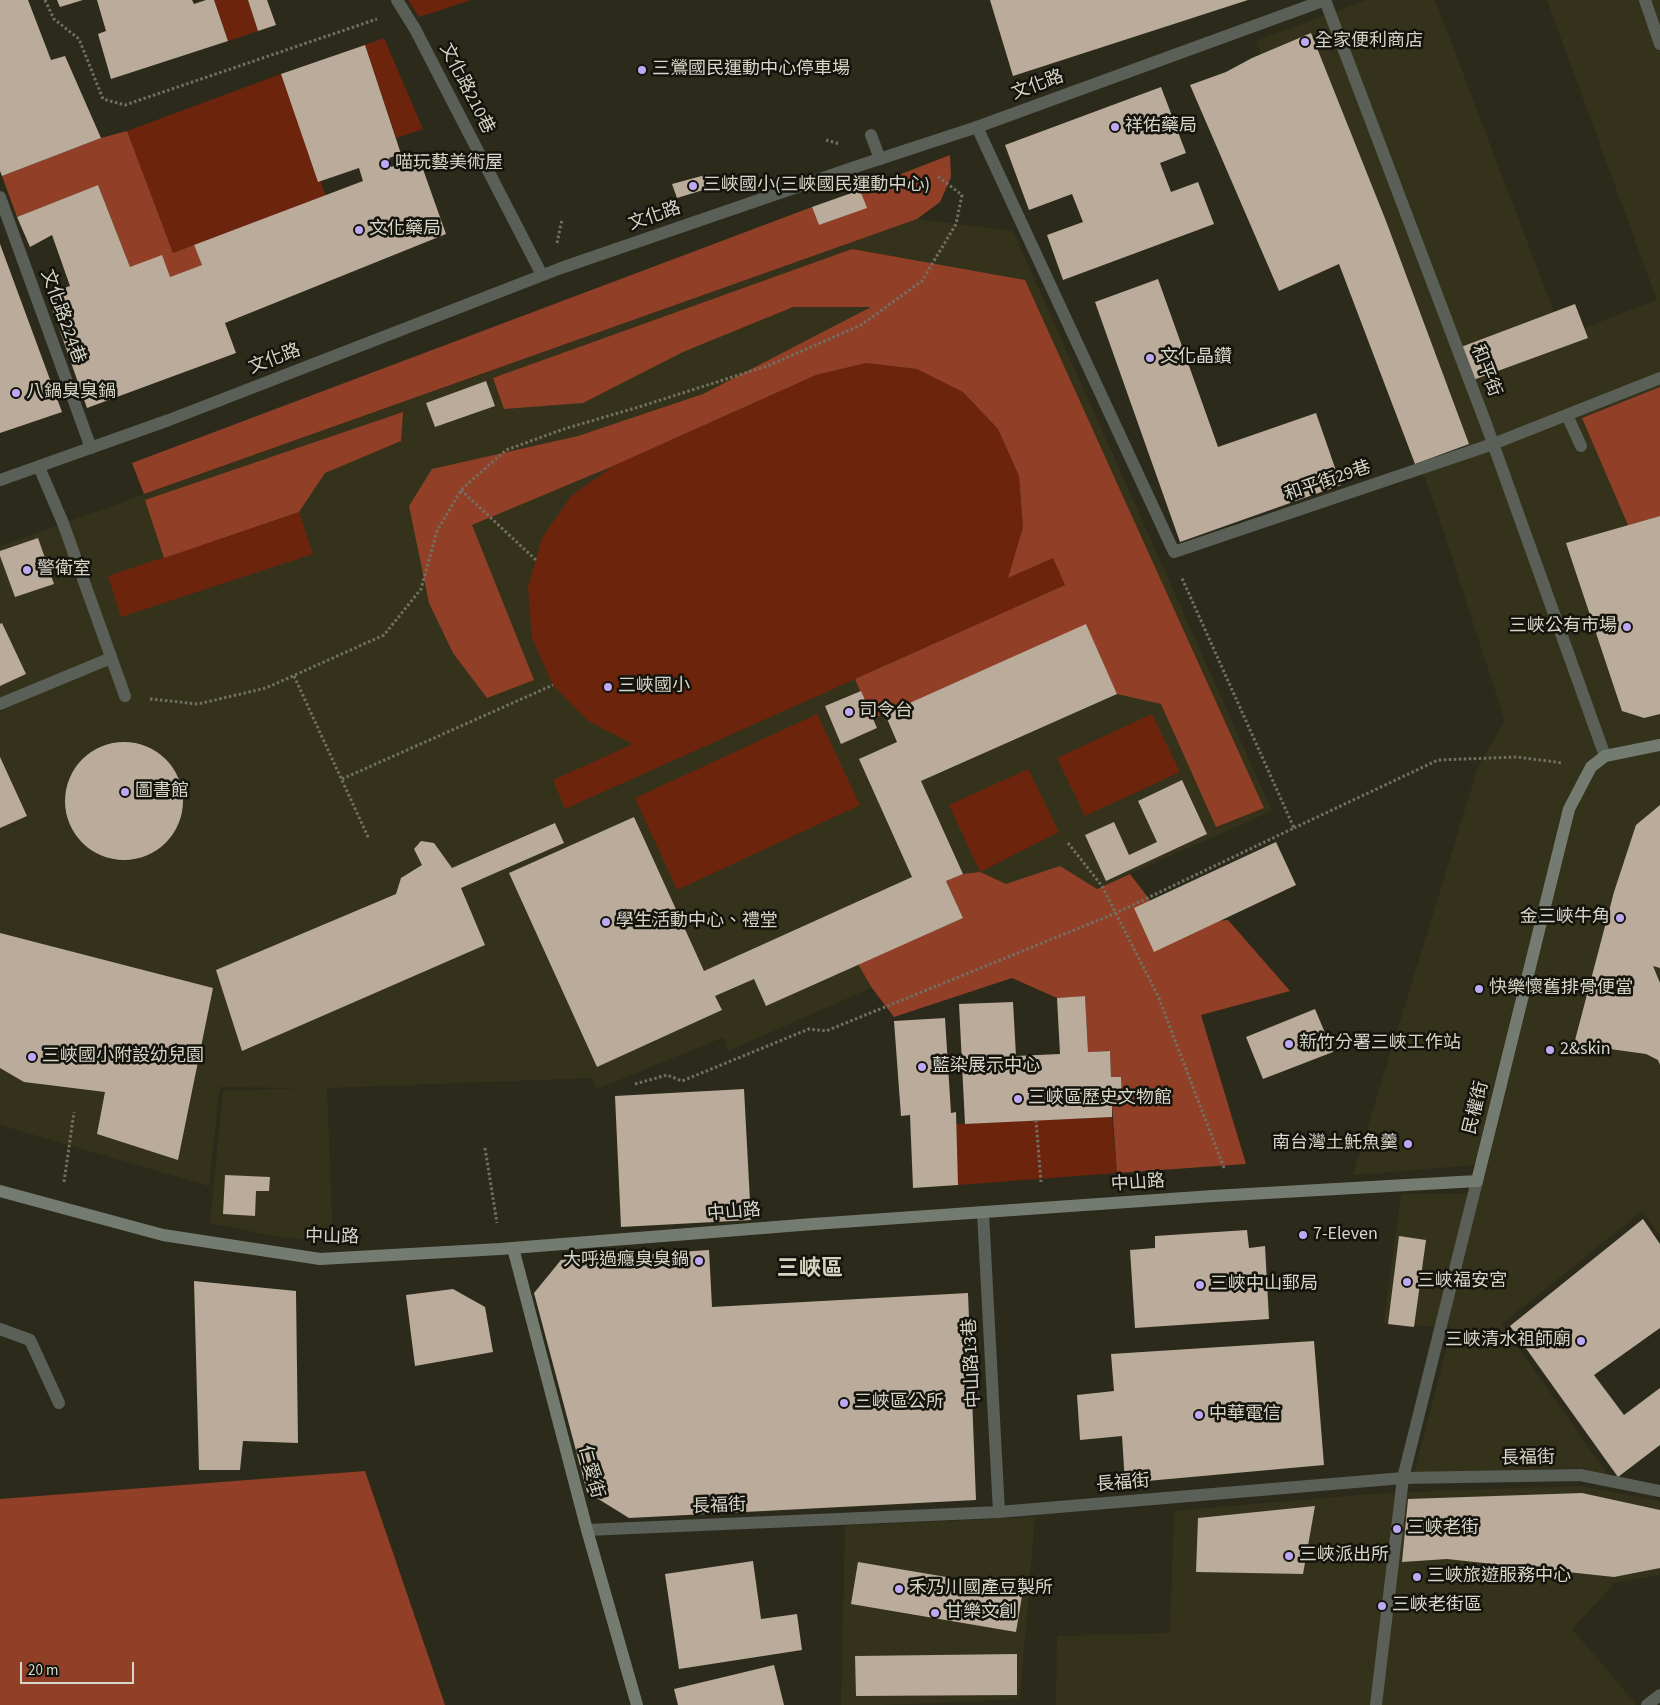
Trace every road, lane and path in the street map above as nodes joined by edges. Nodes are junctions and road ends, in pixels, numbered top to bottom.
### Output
1 (45, 0) edge
2 (1325, 0) edge
3 (1645, 0) edge
4 (401, 5) edge
5 (1660, 44) edge
6 (977, 127) junction
7 (871, 135) dead end
8 (880, 159) junction
9 (936, 176) dead end
10 (0, 197) edge
11 (542, 275) junction
12 (1660, 378) edge
13 (1567, 415) junction
14 (1493, 444) junction
15 (1581, 446) dead end
16 (91, 448) junction
17 (39, 467) junction
18 (0, 480) edge
19 (461, 490) junction
20 (1175, 552) junction
21 (536, 560) dead end
22 (111, 658) junction
23 (294, 676) junction
24 (553, 685) dead end
25 (125, 696) joint
26 (0, 704) edge
27 (1660, 745) edge
28 (1605, 756) junction
29 (1592, 767) junction
30 (342, 779) junction
31 (1294, 828) junction
32 (368, 838) dead end
33 (1068, 843) dead end
34 (1116, 913) junction
35 (635, 1084) dead end
36 (74, 1112) dead end
37 (1036, 1120) dead end
38 (486, 1148) dead end
39 (1038, 1151) dead end
40 (1477, 1181) junction
41 (0, 1191) edge
42 (1231, 1196) junction
43 (60, 1208) junction
44 (982, 1213) junction
45 (507, 1248) junction
46 (0, 1329) edge
47 (58, 1403) dead end
48 (1403, 1478) junction
49 (1660, 1491) edge
50 (999, 1512) junction
51 (587, 1530) junction
52 (1660, 1695) edge
53 (637, 1705) edge
54 (1376, 1705) edge
55 (1647, 1705) edge

1 - 4 path
2 - 6 street, 文化路
2 - 14 street, 和平街
3 - 5 street
4 - 11 street, 文化路210巷
6 - 8 street, 文化路
6 - 20 street
7 - 8 street
8 - 11 street, 文化路
9 - 19 path
10 - 16 street, 文化路224巷
11 - 16 street, 文化路
12 - 13 street, 和平街29巷
13 - 14 street, 和平街29巷
13 - 15 street
14 - 20 street, 和平街29巷
14 - 28 street, 和平街
16 - 17 street, 文化路
17 - 18 street, 文化路
17 - 22 street
19 - 21 path
19 - 23 path
20 - 31 path
22 - 25 street
22 - 26 street
23 - 25 path
23 - 30 path
24 - 30 path
27 - 28 street
28 - 29 street, 民權街
29 - 31 path
29 - 40 street, 民權街
30 - 32 path
31 - 34 path
33 - 34 path
34 - 35 path
34 - 42 path
36 - 43 path
37 - 39 path
38 - 45 path
40 - 42 street, 中山路
40 - 48 street, 民權街
41 - 43 street, 中山路
42 - 44 street, 中山路
43 - 45 street, 中山路
44 - 45 street, 中山路
44 - 50 street, 中山路13巷
45 - 51 street, 仁愛街
46 - 47 street
48 - 49 street, 長福街
48 - 50 street, 長福街
48 - 54 street, 民權街
50 - 51 street, 長福街
51 - 53 street, 仁愛街
52 - 55 street

